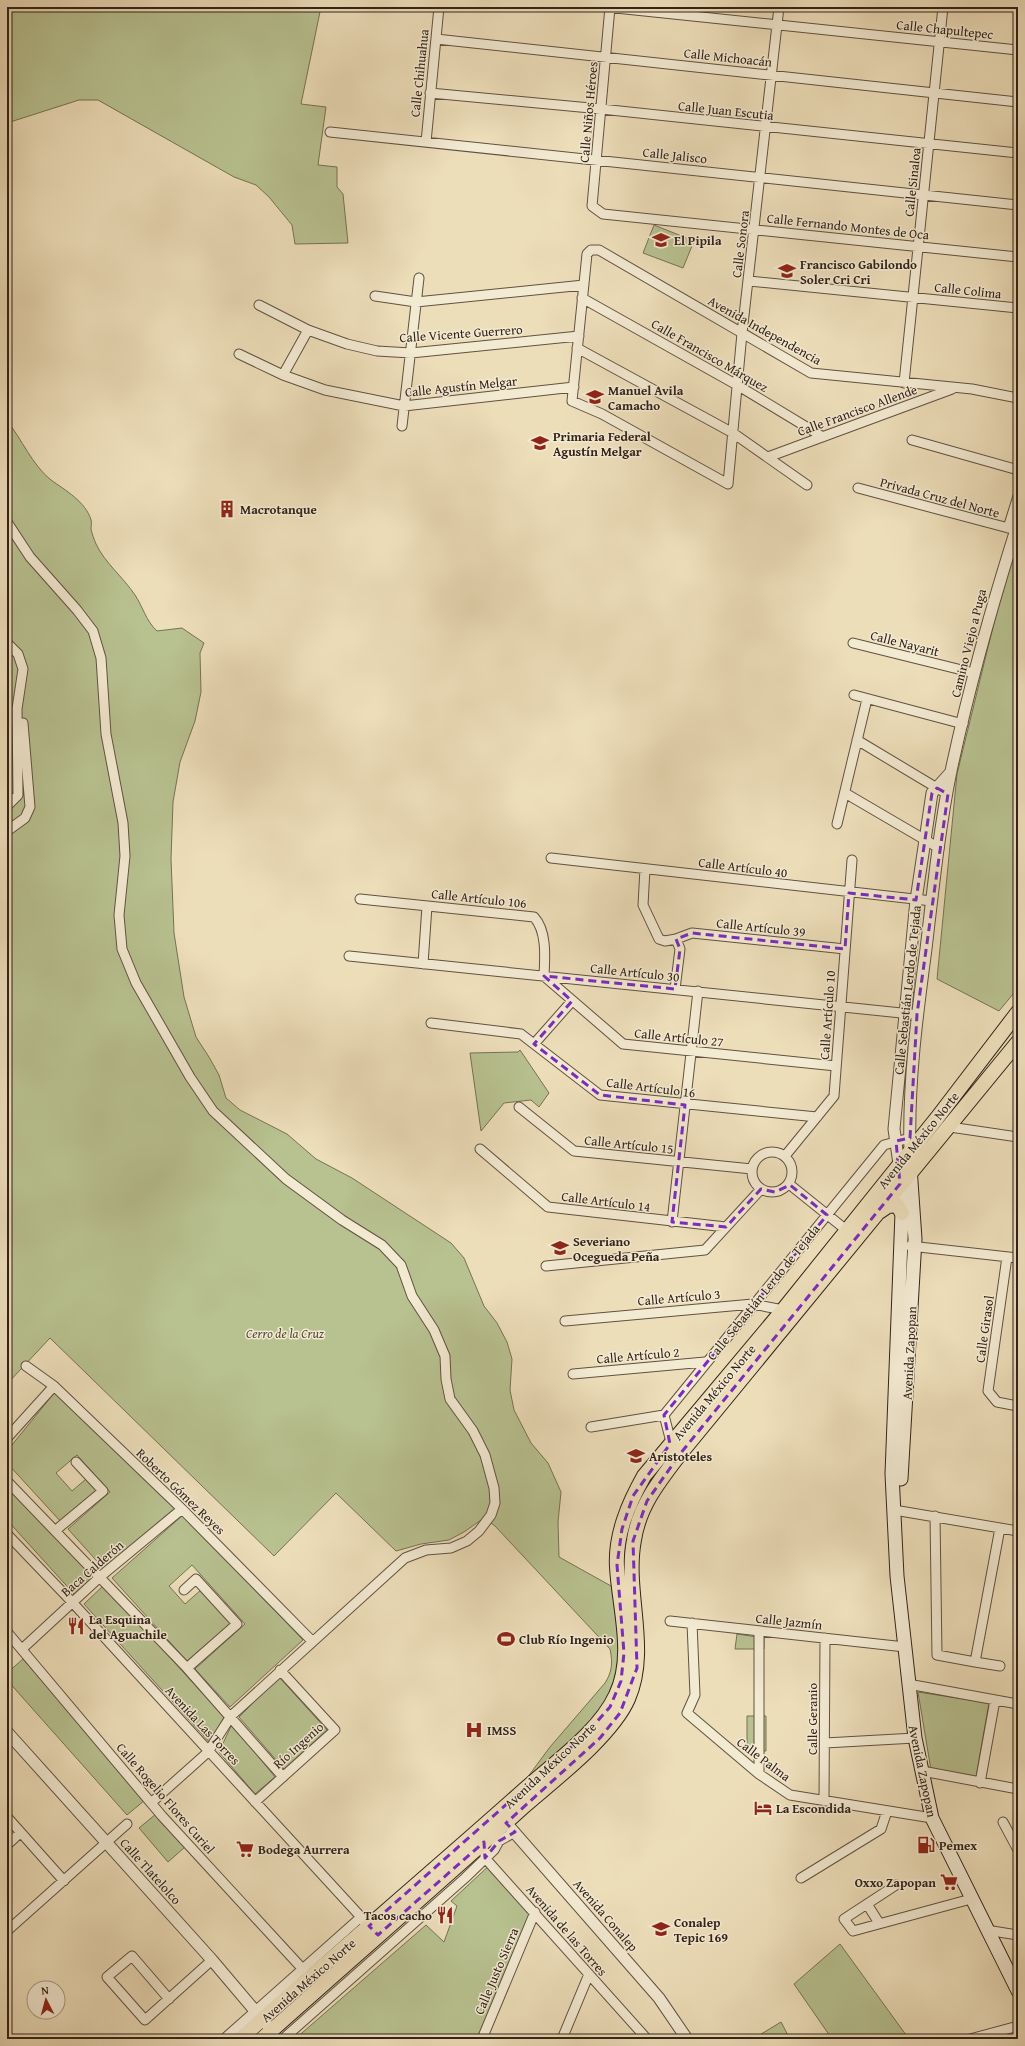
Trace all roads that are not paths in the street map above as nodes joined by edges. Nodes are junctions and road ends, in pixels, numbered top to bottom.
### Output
1 (439, 7) edge
2 (606, 7) edge
3 (610, 7) edge
4 (779, 7) edge
5 (943, 7) edge
6 (778, 24) junction
7 (436, 39) junction
8 (940, 42) junction
9 (1018, 50) edge
10 (606, 57) junction
11 (772, 75) junction
12 (430, 93) junction
13 (934, 93) junction
14 (1018, 102) edge
15 (601, 109) junction
16 (766, 128) junction
17 (330, 132) dead end
18 (426, 142) junction
19 (929, 144) junction
20 (1018, 153) edge
21 (596, 160) junction
22 (760, 178) junction
23 (924, 195) junction
24 (1018, 205) edge
25 (603, 214) joint
26 (754, 229) junction
27 (918, 246) junction
28 (1018, 257) edge
29 (419, 278) dead end
30 (749, 281) junction
31 (584, 285) junction
32 (376, 296) dead end
33 (582, 298) junction
34 (913, 298) junction
35 (416, 302) junction
36 (259, 305) dead end
37 (1018, 308) edge
38 (308, 330) junction
39 (742, 333) junction
40 (579, 336) junction
41 (577, 348) junction
42 (411, 353) junction
43 (239, 354) dead end
44 (283, 375) junction
45 (904, 383) junction
46 (737, 385) junction
47 (574, 388) junction
48 (955, 388) junction
49 (1018, 398) edge
50 (404, 406) junction
51 (402, 426) dead end
52 (733, 433) junction
53 (823, 436) junction
54 (912, 440) dead end
55 (768, 457) junction
56 (1018, 470) edge
57 (807, 485) dead end
58 (858, 488) dead end
59 (1018, 496) edge
60 (7, 522) edge
61 (1014, 527) edge
62 (7, 643) edge
63 (853, 643) dead end
64 (974, 673) junction
65 (854, 695) dead end
66 (867, 699) junction
67 (17, 714) junction
68 (962, 724) junction
69 (857, 740) junction
70 (951, 772) junction
71 (937, 788) junction
72 (845, 793) junction
73 (948, 794) junction
74 (7, 806) edge
75 (838, 824) dead end
76 (7, 831) edge
77 (925, 840) junction
78 (939, 848) junction
79 (551, 858) dead end
80 (852, 860) dead end
81 (645, 869) junction
82 (849, 893) junction
83 (360, 899) dead end
84 (916, 900) junction
85 (932, 901) junction
86 (427, 906) junction
87 (676, 939) junction
88 (845, 949) junction
89 (350, 956) dead end
90 (423, 964) junction
91 (544, 976) junction
92 (675, 989) junction
93 (698, 991) junction
94 (572, 1001) junction
95 (841, 1006) junction
96 (1018, 1012) edge
97 (905, 1013) junction
98 (917, 1014) junction
99 (431, 1023) dead end
100 (1013, 1027) edge
101 (1018, 1042) edge
102 (534, 1044) junction
103 (691, 1051) junction
104 (836, 1066) junction
105 (685, 1105) junction
106 (519, 1107) dead end
107 (817, 1117) junction
108 (950, 1127) junction
109 (1018, 1137) edge
110 (896, 1141) junction
111 (910, 1144) junction
112 (480, 1150) dead end
113 (785, 1156) junction
114 (679, 1162) junction
115 (899, 1164) junction
116 (752, 1169) junction
117 (910, 1173) junction
118 (789, 1184) junction
119 (900, 1184) junction
120 (761, 1189) junction
121 (879, 1212) junction
122 (902, 1213) junction
123 (827, 1215) junction
124 (672, 1222) junction
125 (726, 1227) junction
126 (852, 1235) junction
127 (902, 1246) junction
128 (915, 1247) junction
129 (1006, 1256) junction
130 (1018, 1258) edge
131 (546, 1266) dead end
132 (753, 1304) junction
133 (788, 1314) junction
134 (565, 1321) dead end
135 (705, 1362) junction
136 (26, 1366) dead end
137 (573, 1374) dead end
138 (54, 1386) junction
139 (1018, 1406) edge
140 (664, 1415) junction
141 (591, 1427) dead end
142 (7, 1438) edge
143 (675, 1449) junction
144 (76, 1462) dead end
145 (7, 1481) edge
146 (182, 1509) junction
147 (896, 1510) junction
148 (935, 1516) junction
149 (1000, 1528) junction
150 (56, 1530) junction
151 (1018, 1531) edge
152 (7, 1534) edge
153 (101, 1576) junction
154 (184, 1590) dead end
155 (72, 1602) junction
156 (670, 1621) dead end
157 (692, 1623) junction
158 (759, 1631) junction
159 (7, 1632) edge
160 (825, 1638) junction
161 (312, 1641) junction
162 (905, 1647) junction
163 (22, 1649) junction
164 (975, 1662) junction
165 (1000, 1666) dead end
166 (187, 1668) junction
167 (280, 1670) junction
168 (908, 1684) junction
169 (995, 1700) junction
170 (1018, 1704) edge
171 (231, 1716) junction
172 (7, 1732) edge
173 (915, 1738) junction
174 (825, 1743) junction
175 (208, 1752) junction
176 (922, 1771) junction
177 (759, 1774) junction
178 (284, 1776) junction
179 (980, 1784) junction
180 (1018, 1789) edge
181 (824, 1801) junction
182 (150, 1802) junction
183 (255, 1802) junction
184 (886, 1811) junction
185 (7, 1817) edge
186 (932, 1818) junction
187 (1003, 1822) dead end
188 (507, 1823) junction
189 (127, 1824) dead end
190 (20, 1833) junction
191 (480, 1838) junction
192 (107, 1842) junction
193 (7, 1845) edge
194 (1018, 1850) edge
195 (485, 1858) junction
196 (801, 1878) dead end
197 (64, 1881) junction
198 (896, 1885) dead end
199 (971, 1899) junction
200 (867, 1904) junction
201 (535, 1912) junction
202 (879, 1923) junction
203 (370, 1926) junction
204 (986, 1930) junction
205 (7, 1931) edge
206 (1018, 1935) edge
207 (212, 1960) junction
208 (306, 1973) junction
209 (589, 1974) junction
210 (1018, 1991) edge
211 (169, 1999) junction
212 (259, 2015) junction
213 (1018, 2026) edge
214 (270, 2036) edge
215 (643, 2037) edge
216 (224, 2039) edge
217 (240, 2039) edge
218 (283, 2039) edge
219 (482, 2039) edge
220 (562, 2039) edge
221 (687, 2039) edge
222 (970, 2039) edge

1 - 7 street, Calle Chihuahua
2 - 3 street, Calle Chapultepec
3 - 6 street, Calle Chapultepec
3 - 10 street, Calle Niños Héroes
4 - 6 street, Calle Sonora
5 - 8 street, Calle Sinaloa
6 - 8 street, Calle Chapultepec
6 - 11 street, Calle Sonora
7 - 10 street, Calle Michoacán
7 - 12 street, Calle Chihuahua
8 - 9 street, Calle Chapultepec
8 - 13 street, Calle Sinaloa
10 - 11 street, Calle Michoacán
10 - 15 street, Calle Niños Héroes
11 - 13 street, Calle Michoacán
11 - 16 street, Calle Sonora
12 - 15 street, Calle Juan Escutia
12 - 18 street, Calle Chihuahua
13 - 14 street, Calle Michoacán
13 - 19 street, Calle Sinaloa
15 - 16 street, Calle Juan Escutia
15 - 21 street, Calle Niños Héroes
16 - 19 street, Calle Juan Escutia
16 - 22 street, Calle Sonora
17 - 18 street, Calle Jalisco
18 - 21 street, Calle Jalisco
19 - 20 street, Calle Juan Escutia
19 - 23 street, Calle Sinaloa
21 - 22 street, Calle Jalisco
21 - 25 street, Calle Niños Héroes
22 - 23 street, Calle Jalisco
22 - 26 street, Calle Sonora
23 - 24 street, Calle Jalisco
23 - 27 street, Calle Sinaloa
25 - 26 street, Calle Fernando Montes de Oca
26 - 27 street, Calle Fernando Montes de Oca
26 - 30 street, Calle Sonora
27 - 28 street, Calle Fernando Montes de Oca
27 - 34 street, Calle Sinaloa
29 - 35 street
30 - 34 street, Calle Colima
30 - 39 street, Calle Sonora
31 - 33 street
31 - 35 street
31 - 39 street, Avenida Independencia
32 - 35 street
33 - 40 street
33 - 46 street, Calle Francisco Márquez
34 - 37 street, Calle Colima
34 - 45 street, Calle Sinaloa
35 - 42 street
36 - 38 street, Calle Vicente Guerrero
38 - 42 street, Calle Vicente Guerrero
38 - 44 street
39 - 45 street, Avenida Independencia
39 - 46 street, Calle Sonora
40 - 41 street
40 - 42 street, Calle Vicente Guerrero
41 - 47 street
41 - 52 street
42 - 50 street
43 - 44 street, Calle Agustín Melgar
44 - 50 street, Calle Agustín Melgar
45 - 48 street, Avenida Independencia
46 - 52 street, Calle Sonora
46 - 53 street, Calle Francisco Márquez
47 - 50 street, Calle Agustín Melgar
47 - 52 street, Calle Sonora
48 - 49 street, Avenida Independencia
48 - 53 street, Calle Francisco Allende
50 - 51 street
52 - 55 street
53 - 55 street, Calle Francisco Allende
54 - 56 street
55 - 57 street
58 - 61 street, Privada Cruz del Norte
59 - 61 street
60 - 161 street
61 - 64 street, Camino Viejo a Puga
62 - 67 street
63 - 64 street, Calle Nayarit
64 - 68 street, Camino Viejo a Puga
65 - 66 street
66 - 68 street
66 - 69 street
67 - 74 street
67 - 76 street
68 - 70 street, Camino Viejo a Puga
69 - 71 street
69 - 72 street
70 - 71 street, Calle Sebastián Lerdo de Tejada
70 - 73 street, Calle Sebastián Lerdo de Tejada
71 - 73 street
71 - 77 street, Calle Sebastián Lerdo de Tejada
72 - 75 street
72 - 77 street
73 - 78 street, Calle Sebastián Lerdo de Tejada
77 - 78 street
77 - 84 street, Calle Sebastián Lerdo de Tejada
78 - 85 street, Calle Sebastián Lerdo de Tejada
79 - 81 street, Calle Artículo 40
80 - 82 street, Calle Artículo 10
81 - 82 street, Calle Artículo 40
81 - 87 street
82 - 84 street, Calle Artículo 40
82 - 88 street, Calle Artículo 10
83 - 86 street, Calle Artículo 106
84 - 85 street, Calle Artículo 40
84 - 97 street, Calle Sebastián Lerdo de Tejada
85 - 98 street, Calle Sebastián Lerdo de Tejada
86 - 90 street
86 - 91 street, Calle Artículo 106
87 - 88 street, Calle Artículo 39
87 - 92 street
88 - 95 street, Calle Artículo 10
89 - 90 street, Calle Artículo 30
90 - 91 street, Calle Artículo 30
91 - 92 street, Calle Artículo 30
91 - 94 street, Calle Artículo 27
92 - 93 street, Calle Artículo 30
93 - 95 street, Calle Artículo 30
93 - 103 street
94 - 102 street
94 - 103 street, Calle Artículo 27
95 - 97 street, Calle Artículo 30
95 - 104 street, Calle Artículo 10
96 - 100 main road, Avenida México Norte
97 - 98 street, Calle Artículo 30
97 - 110 street, Calle Sebastián Lerdo de Tejada
98 - 111 street, Calle Sebastián Lerdo de Tejada
99 - 102 street, Calle Artículo 16
100 - 111 main road, Avenida México Norte
101 - 108 main road, Avenida México Norte
102 - 105 street, Calle Artículo 16
103 - 104 street, Calle Artículo 27
103 - 105 street
104 - 107 street, Calle Artículo 10
105 - 107 street, Calle Artículo 16
105 - 114 street
106 - 114 street, Calle Artículo 15
107 - 113 street, Calle Artículo 10
108 - 109 street
108 - 117 main road, Avenida México Norte
110 - 111 street, Calle Sebastián Lerdo de Tejada
110 - 115 street, Calle Sebastián Lerdo de Tejada
110 - 123 street, Calle Sebastián Lerdo de Tejada
111 - 115 main road, Avenida México Norte
111 - 117 main road, Calle Sebastián Lerdo de Tejada
112 - 124 street, Calle Artículo 14
113 - 116 street
113 - 118 street
114 - 116 street, Calle Artículo 15
114 - 124 street
115 - 119 main road, Calle Sebastián Lerdo de Tejada
115 - 126 main road, Avenida México Norte
116 - 120 street
117 - 119 main road, Avenida México Norte
117 - 128 main road, Avenida Zapopan
118 - 120 street
118 - 123 street
119 - 121 main road, Avenida México Norte
119 - 122 main road, Calle Sebastián Lerdo de Tejada
120 - 125 street
121 - 122 main road
121 - 126 main road, Avenida México Norte
122 - 127 main road, Avenida Zapopan
123 - 126 street
123 - 132 street, Calle Sebastián Lerdo de Tejada
124 - 125 street, Calle Artículo 14
125 - 131 street
126 - 133 main road, Avenida México Norte
127 - 128 street
127 - 147 main road, Avenida Zapopan
128 - 129 street
128 - 147 main road, Avenida Zapopan
129 - 130 street
129 - 139 street, Calle Girasol
132 - 133 street, Calle Artículo 3
132 - 134 street, Calle Artículo 3
132 - 135 street, Calle Sebastián Lerdo de Tejada
133 - 143 main road, Avenida México Norte
135 - 137 street, Calle Artículo 2
135 - 140 street, Calle Sebastián Lerdo de Tejada
136 - 138 street, Roberto Gómez Reyes
138 - 142 street
138 - 146 street, Roberto Gómez Reyes
140 - 141 street
140 - 143 street
143 - 188 main road, Avenida México Norte
144 - 150 street
145 - 150 street, Avenida Las Torres
146 - 153 street, Baca Calderón
146 - 161 street, Roberto Gómez Reyes
147 - 148 street
147 - 162 main road, Avenida Zapopan
148 - 149 street
148 - 164 street
149 - 151 street
149 - 164 street
150 - 153 street, Avenida Las Torres
152 - 155 street, Avenida Las Torres
153 - 155 street, Baca Calderón
153 - 166 street, Avenida Las Torres
154 - 166 street
155 - 163 street, Baca Calderón
155 - 175 street, Avenida Las Torres
156 - 157 street, Calle Jazmín
157 - 158 street, Calle Jazmín
157 - 177 street, Calle Palma
158 - 160 street, Calle Jazmín
158 - 177 street
159 - 163 street, Calle Rogelio Flores Curiel
160 - 162 street, Calle Jazmín
160 - 174 street, Calle Geranio
161 - 167 street
162 - 168 main road, Avenida Zapopan
163 - 182 street, Calle Rogelio Flores Curiel
164 - 165 street
166 - 171 street, Avenida Las Torres
167 - 171 street
167 - 178 street, Río Ingenio
168 - 169 street
168 - 173 main road, Avenida Zapopan
169 - 170 street
169 - 179 street
171 - 175 street
171 - 178 street, Avenida Las Torres
172 - 192 street, Calle Tlatelolco
173 - 174 street
173 - 176 main road, Avenida Zapopan
174 - 181 street, Calle Geranio
175 - 182 street
175 - 183 street, Avenida Las Torres
176 - 179 street
176 - 186 main road, Avenida Zapopan
177 - 181 street, Calle Palma
178 - 183 street, Río Ingenio
179 - 180 street
181 - 184 street, Calle Palma
182 - 208 street, Calle Rogelio Flores Curiel
183 - 203 street, Avenida Las Torres
184 - 186 street, Calle Palma
184 - 196 street
185 - 190 street
186 - 199 main road, Avenida Zapopan
187 - 194 street
188 - 191 main road, Avenida México Norte
188 - 195 street, Avenida México Norte
188 - 221 street, Avenida Conalep
189 - 192 street
190 - 193 street
190 - 197 street
191 - 195 street
191 - 203 main road, Avenida México Norte
192 - 197 street
192 - 207 street, Calle Tlatelolco
195 - 201 street, Avenida de las Torres
195 - 218 street, Avenida México Norte
197 - 205 street
198 - 200 street
199 - 202 street
199 - 204 main road, Avenida Zapopan
200 - 202 street
200 - 202 street
201 - 209 street, Avenida de las Torres
201 - 219 street, Calle Justo Sierra
203 - 208 main road, Avenida México Norte
203 - 214 main road, Avenida México Norte
204 - 206 street
204 - 210 main road, Avenida Zapopan
207 - 211 street
207 - 212 street, Calle Tlatelolco
208 - 212 main road, Avenida México Norte
209 - 215 street, Avenida de las Torres
209 - 220 street
211 - 211 street
212 - 214 street, Calle Tlatelolco
212 - 216 street, Avenida México Norte
212 - 217 main road, Avenida México Norte
213 - 222 street

